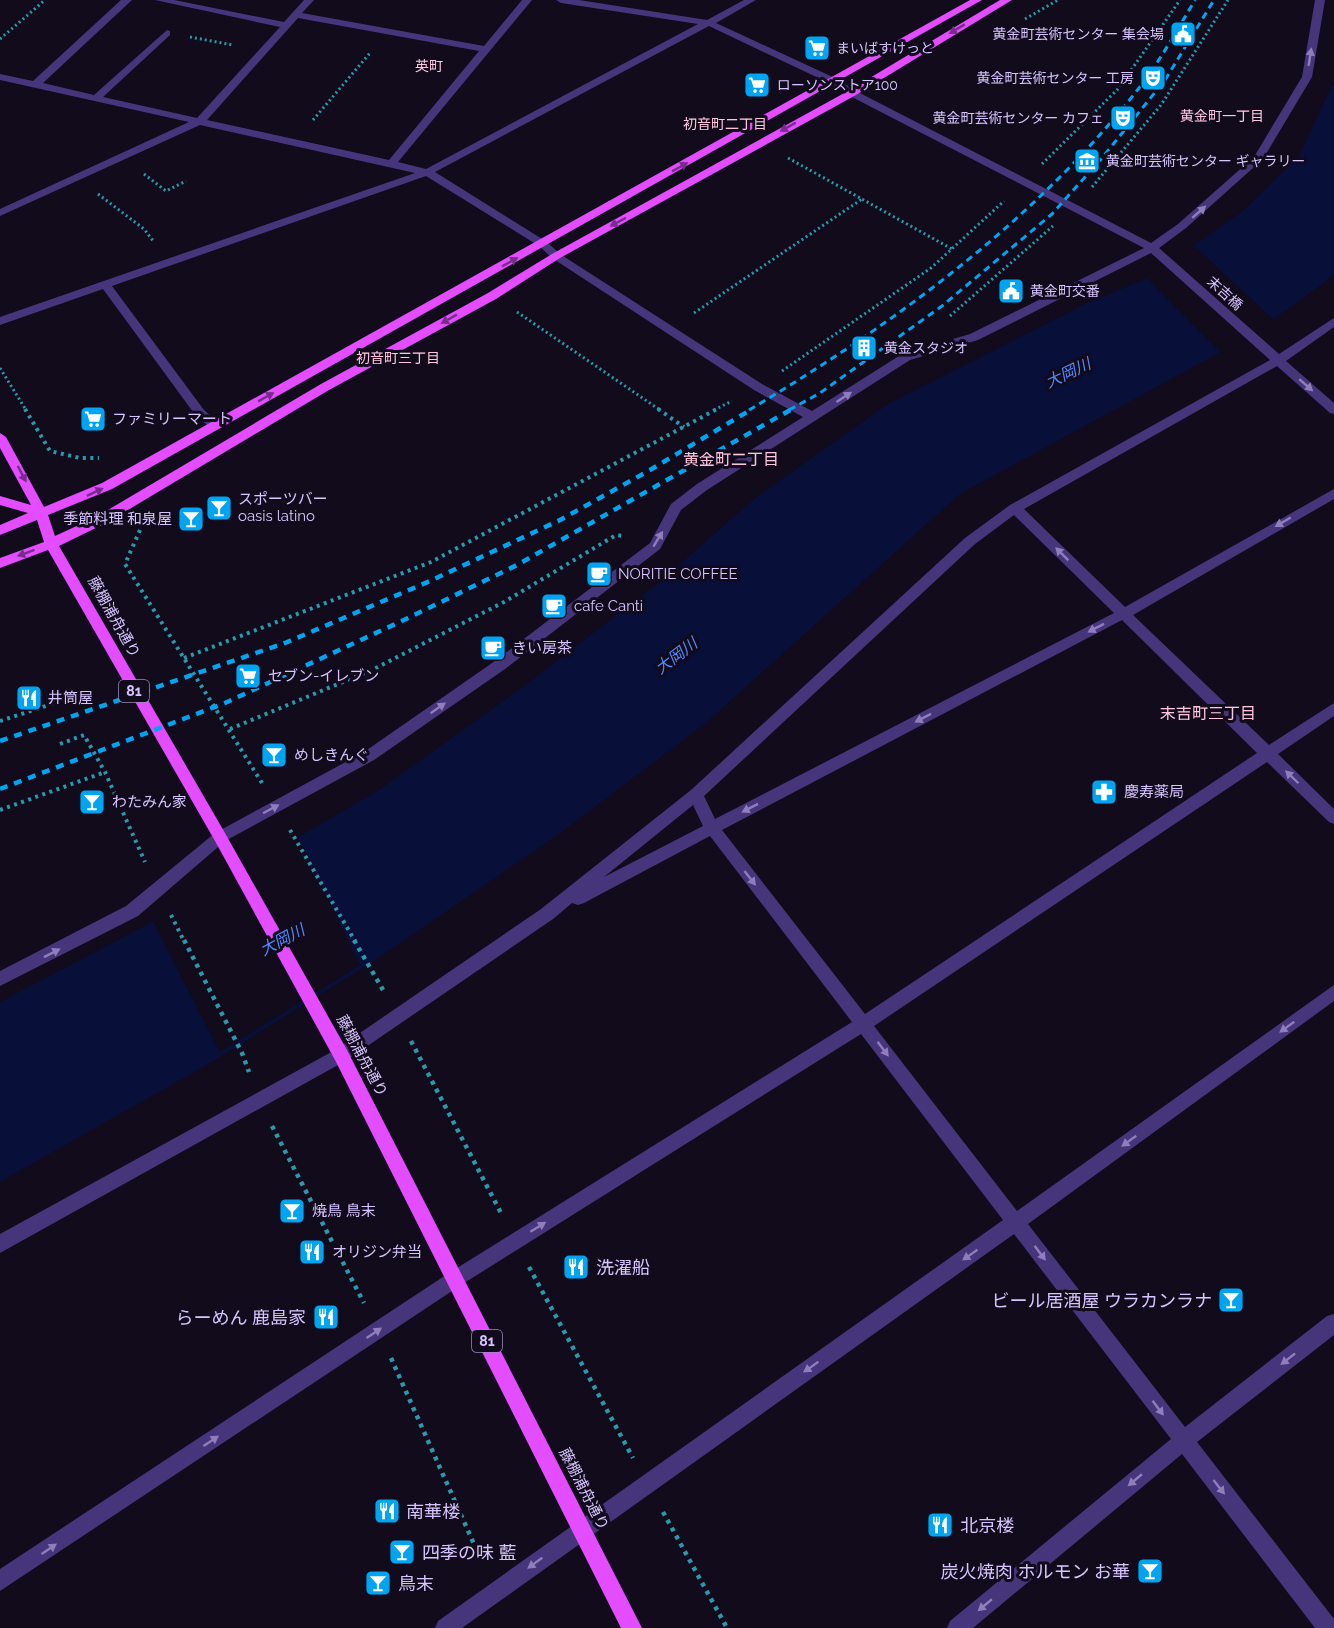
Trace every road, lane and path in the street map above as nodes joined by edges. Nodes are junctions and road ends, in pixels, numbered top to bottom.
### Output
1 (45, 0) edge
2 (128, 0) edge
3 (160, 0) edge
4 (309, 0) edge
5 (527, 0) edge
6 (561, 0) edge
7 (748, 0) edge
8 (977, 0) edge
9 (1007, 0) edge
10 (1058, 0) edge
11 (1180, 0) edge
12 (1228, 0) edge
13 (1320, 0) edge
14 (295, 15) junction
15 (708, 23) junction
16 (1018, 23) dead end
17 (286, 26) junction
18 (388, 32) junction
19 (167, 33) dead end
20 (0, 39) edge
21 (484, 49) junction
22 (0, 77) edge
23 (833, 81) junction
24 (35, 85) junction
25 (852, 93) junction
26 (96, 98) junction
27 (200, 121) junction
28 (294, 142) junction
29 (782, 155) dead end
30 (123, 156) junction
31 (392, 164) junction
32 (427, 172) junction
33 (76, 178) junction
34 (186, 181) dead end
35 (1026, 181) junction
36 (862, 200) junction
37 (1076, 207) junction
38 (0, 213) edge
39 (543, 244) junction
40 (1152, 248) junction
41 (952, 249) junction
42 (556, 256) junction
43 (168, 262) junction
44 (105, 284) junction
45 (526, 306) dead end
46 (517, 312) junction
47 (506, 318) dead end
48 (0, 321) edge
49 (1334, 322) edge
50 (670, 329) junction
51 (943, 346) junction
52 (1277, 361) junction
53 (758, 387) junction
54 (1334, 410) edge
55 (813, 417) junction
56 (215, 425) junction
57 (684, 427) junction
58 (0, 437) edge
59 (1334, 493) edge
60 (0, 500) edge
61 (1015, 508) junction
62 (41, 513) junction
63 (150, 525) dead end
64 (0, 530) edge
65 (51, 544) junction
66 (655, 546) junction
67 (0, 563) edge
68 (1123, 614) junction
69 (184, 658) junction
70 (64, 700) dead end
71 (1334, 709) edge
72 (0, 721) edge
73 (230, 729) junction
74 (60, 744) dead end
75 (1268, 754) junction
76 (105, 772) junction
77 (696, 794) junction
78 (276, 806) junction
79 (0, 810) edge
80 (1334, 818) edge
81 (712, 828) junction
82 (220, 837) junction
83 (158, 890) junction
84 (547, 914) junction
85 (0, 980) edge
86 (1334, 992) edge
87 (398, 1016) junction
88 (863, 1024) junction
89 (341, 1055) junction
90 (260, 1100) junction
91 (1016, 1222) junction
92 (515, 1242) junction
93 (0, 1244) edge
94 (455, 1279) junction
95 (1334, 1323) edge
96 (379, 1330) junction
97 (1183, 1441) junction
98 (646, 1483) junction
99 (582, 1529) junction
100 (0, 1581) edge
101 (495, 1591) junction
102 (445, 1628) edge
103 (633, 1628) edge
104 (727, 1628) edge
105 (957, 1628) edge
106 (1328, 1628) edge

1 - 20 path
2 - 24 street
3 - 17 street
4 - 14 street
5 - 21 street
6 - 15 street, 末吉橋
7 - 15 street
8 - 23 main road
9 -> 25 main road
10 - 16 path
11 - 35 path
12 - 37 path
40 -> 13 street
14 - 17 street
14 - 18 street
15 - 23 street, 末吉橋
15 - 32 street
17 - 27 street
18 - 21 street
18 - 28 path
19 - 26 street
21 - 31 street
22 - 24 street
23 - 25 street, 末吉橋
39 -> 23 main road
24 - 26 street
25 - 35 street, 末吉橋
25 -> 42 main road
26 - 27 street
27 - 28 street
27 - 30 street
28 - 31 street
29 - 36 path
30 - 33 street
30 - 34 path
31 - 32 street
32 - 39 street
32 - 43 street
33 - 38 street
33 - 43 path
35 - 37 street, 末吉橋
35 - 41 path
36 - 41 path
36 - 50 path
37 - 40 street, 末吉橋
37 - 51 path
39 - 42 street
56 -> 39 main road
40 - 51 street
40 - 52 street, 末吉橋
41 - 53 path
42 - 50 street
42 -> 65 main road
43 - 44 street
44 - 48 street
44 - 56 street
45 - 46 path
46 - 47 path
46 - 57 path
49 - 52 street
50 - 53 street
55 -> 51 street
52 -> 54 street, 末吉橋
52 - 61 street
53 - 55 street
53 - 57 path
66 -> 55 street
62 -> 56 main road
57 - 69 path
58 -> 62 main road, 藤棚浦舟通り / 81
59 -> 68 street
60 - 62 main road
68 -> 61 street
61 - 77 street
62 - 64 main road
62 - 65 main road, 藤棚浦舟通り / 81
63 - 69 path
65 -> 67 main road
65 - 82 main road, 藤棚浦舟通り / 81
66 - 73 path
78 -> 66 street
68 - 75 street
68 -> 81 street
69 - 73 path
70 - 72 path
71 - 75 street
73 - 78 path
74 - 76 path
80 -> 75 street
75 - 88 street
76 - 79 path
76 - 83 path
77 - 81 street
77 - 84 street
82 -> 78 street
78 - 87 path
81 - 84 street
81 -> 88 street
82 - 83 street
82 - 89 main road, 藤棚浦舟通り / 81
85 -> 83 street
83 - 90 path
84 - 87 street
86 -> 91 street
87 - 89 street
87 - 92 path
88 -> 91 street
92 -> 88 street
89 - 90 street
89 - 94 main road, 藤棚浦舟通り / 81
90 - 93 street
90 - 96 path
91 -> 97 street
91 -> 98 street
92 - 94 street
92 - 98 path
94 - 96 street
94 - 99 main road, 藤棚浦舟通り / 81
95 -> 97 street
100 -> 96 street
96 - 101 path
97 -> 105 street
97 -> 106 street
98 - 99 street
98 - 104 path
99 -> 101 street
99 - 103 main road, 藤棚浦舟通り / 81
101 - 102 street

